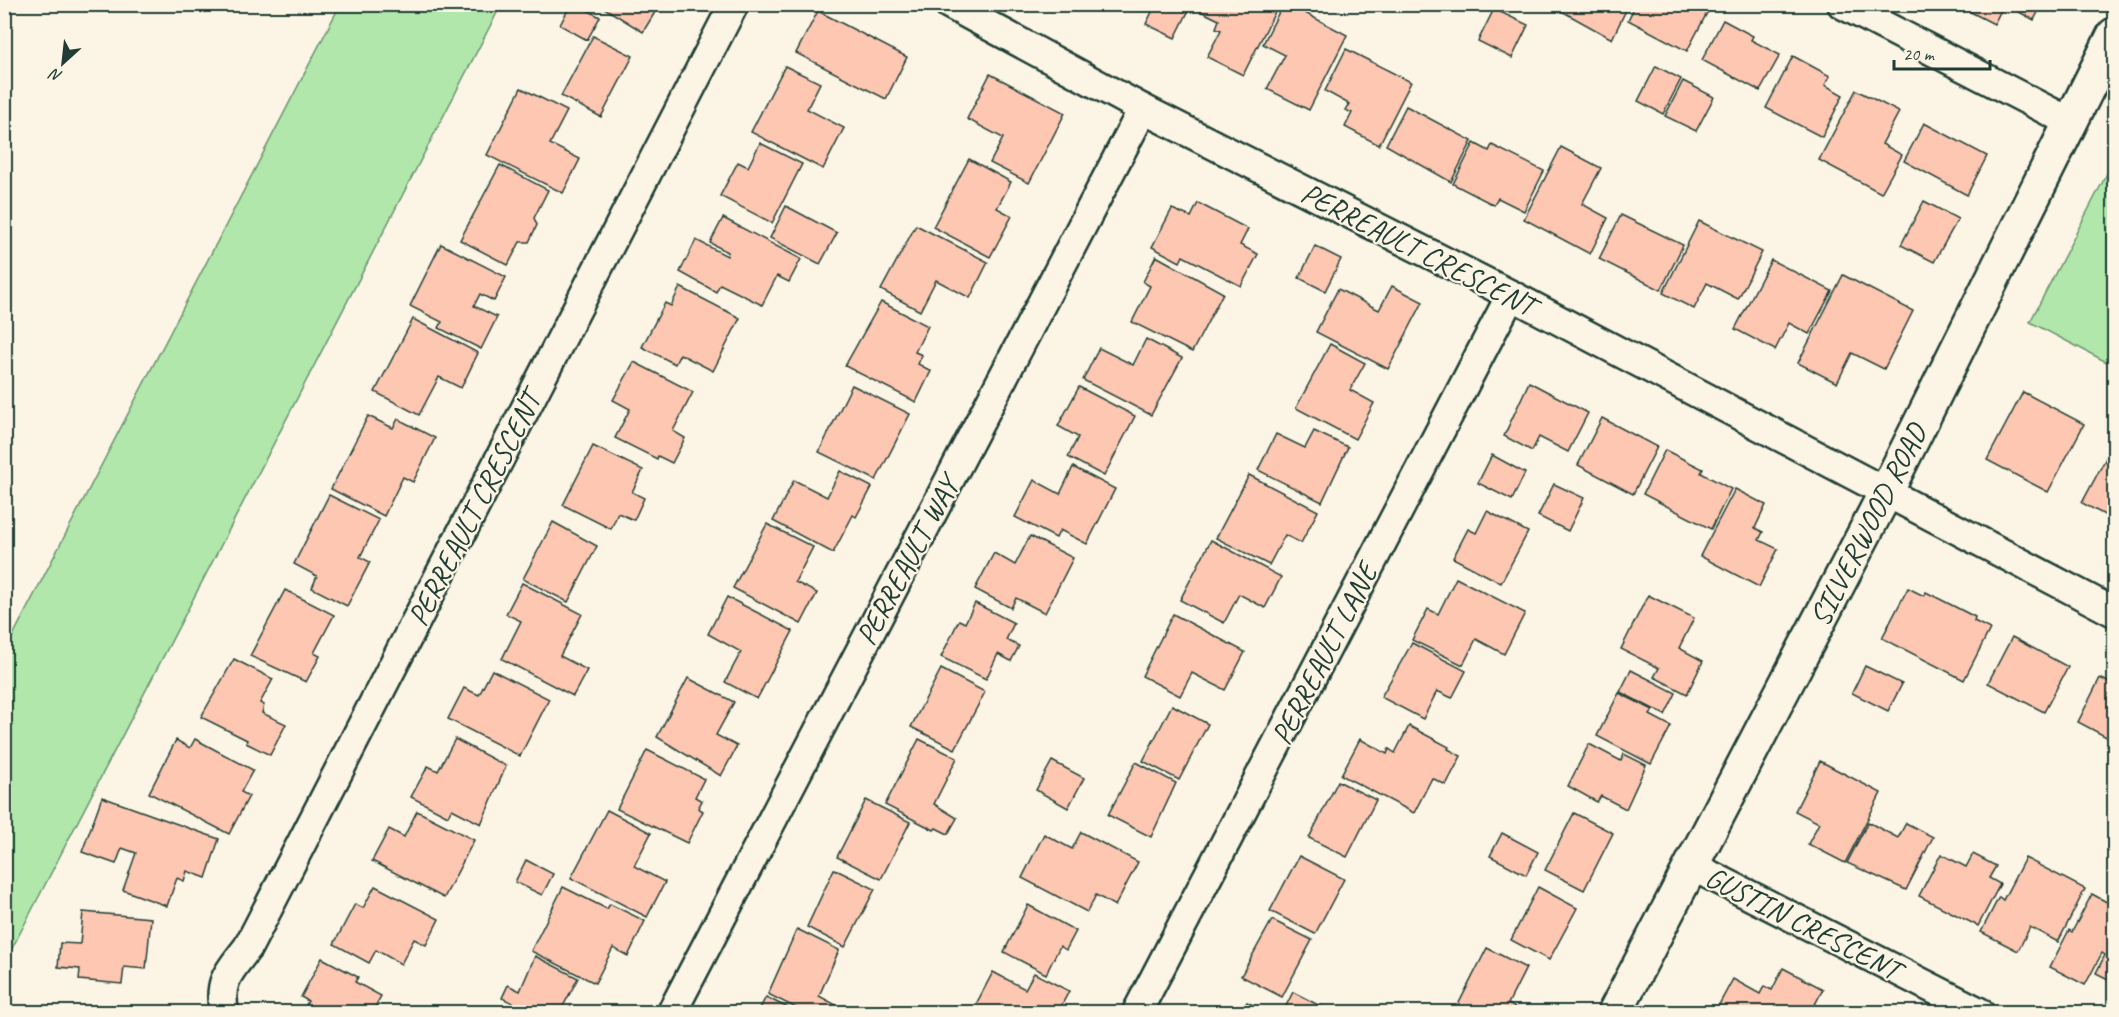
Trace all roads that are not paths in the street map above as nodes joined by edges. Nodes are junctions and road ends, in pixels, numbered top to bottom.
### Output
1 (734, 4) edge
2 (950, 4) edge
3 (1842, 4) edge
4 (2115, 35) edge
5 (1143, 109) junction
6 (2070, 122) junction
7 (1510, 295) junction
8 (1885, 494) junction
9 (2115, 612) edge
10 (1692, 866) junction
11 (224, 1012) edge
12 (672, 1012) edge
13 (1137, 1012) edge
14 (1615, 1012) edge
15 (1979, 1012) edge

1 - 11 street, PERREAULT CRESCENT
2 - 5 street, PERREAULT CRESCENT
3 - 6 street
4 - 6 street, SILVERWOOD ROAD
5 - 7 street, PERREAULT CRESCENT
5 - 12 street, PERREAULT WAY
6 - 8 street, SILVERWOOD ROAD
7 - 8 street, PERREAULT CRESCENT
7 - 13 street, PERREAULT LANE
8 - 9 street, PERREAULT CRESCENT
8 - 10 street, SILVERWOOD ROAD
10 - 14 street, SILVERWOOD ROAD
10 - 15 street, GUSTIN CRESCENT

